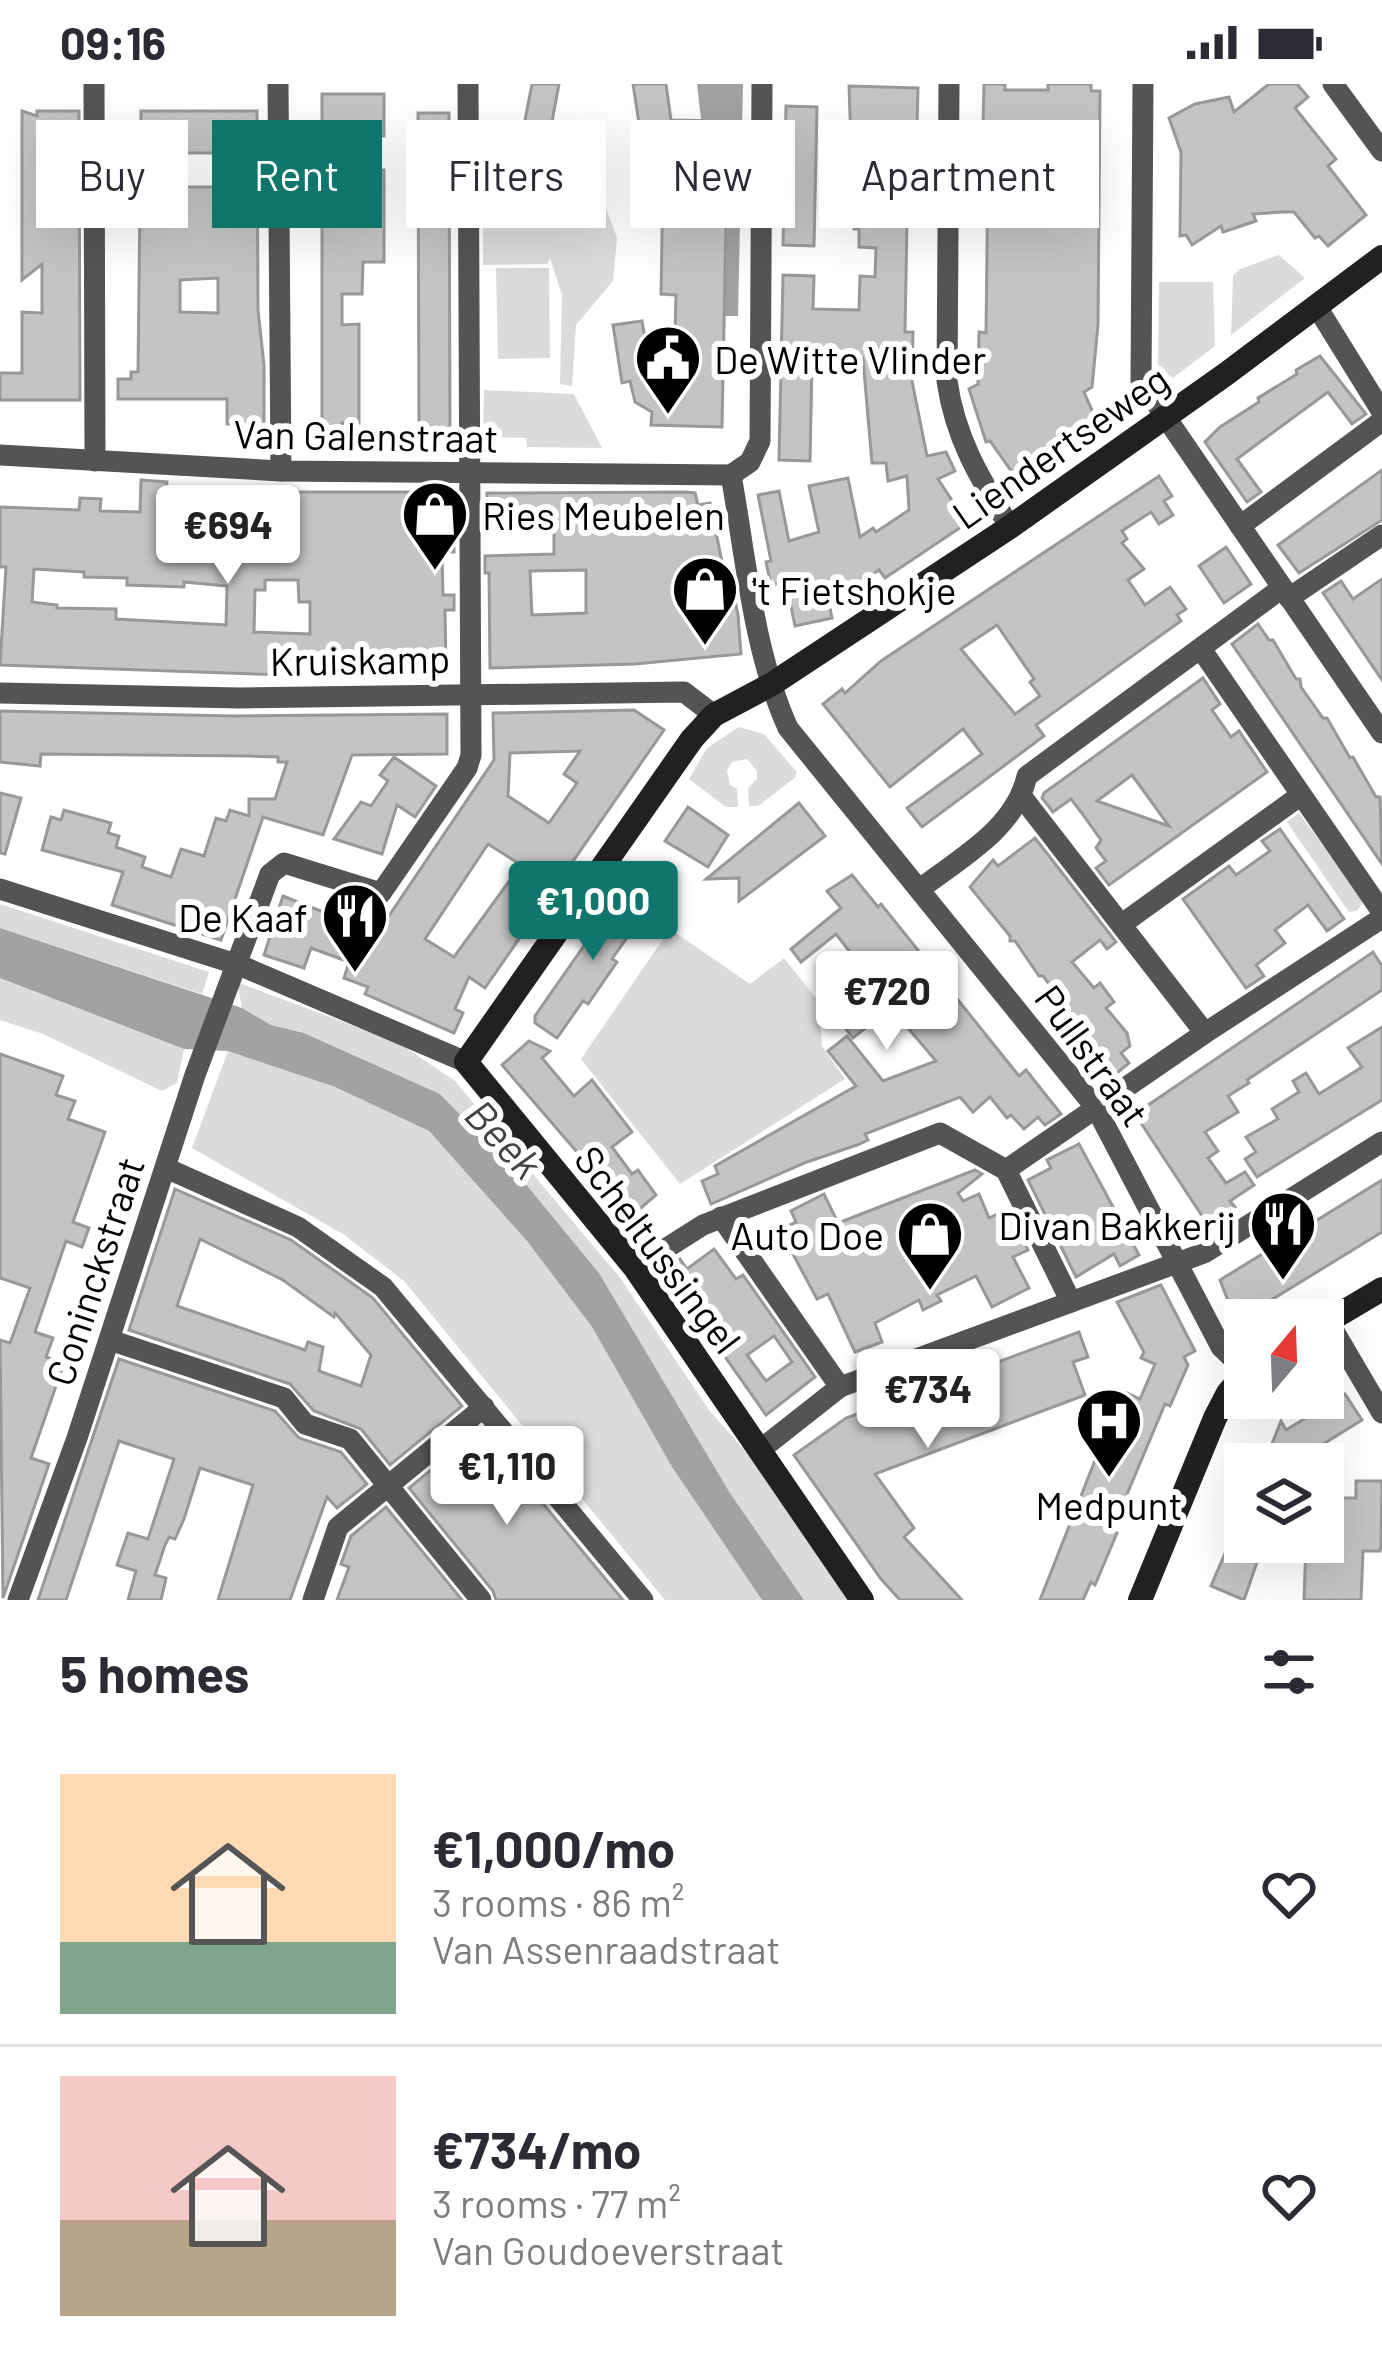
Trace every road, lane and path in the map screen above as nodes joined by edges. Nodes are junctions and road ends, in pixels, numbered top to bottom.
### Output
1 (94, 84) edge
2 (278, 84) edge
3 (468, 84) edge
4 (762, 84) edge
5 (949, 84) edge
6 (1143, 84) edge
7 (1333, 84) edge
8 (1382, 152) edge
9 (1382, 257) edge
10 (1317, 307) junction
11 (1382, 412) edge
12 (1166, 418) junction
13 (1382, 421) edge
14 (0, 455) edge
15 (95, 461) junction
16 (280, 470) junction
17 (470, 475) junction
18 (730, 475) junction
19 (1010, 526) junction
20 (1240, 526) junction
21 (1382, 535) edge
22 (1285, 593) junction
23 (1201, 649) junction
24 (772, 684) junction
25 (0, 693) edge
26 (470, 694) junction
27 (714, 715) junction
28 (1382, 734) edge
29 (1301, 795) junction
30 (1022, 797) junction
31 (0, 889) edge
32 (920, 890) junction
33 (1382, 915) edge
34 (1123, 924) junction
35 (238, 965) junction
36 (1205, 1033) junction
37 (466, 1062) junction
38 (1096, 1108) junction
39 (1382, 1142) edge
40 (166, 1168) junction
41 (1006, 1170) junction
42 (721, 1217) junction
43 (1178, 1264) junction
44 (635, 1268) junction
45 (1382, 1289) edge
46 (1071, 1302) junction
47 (1344, 1312) edge
48 (110, 1340) junction
49 (1224, 1349) edge
50 (1344, 1353) edge
51 (840, 1387) junction
52 (1224, 1401) edge
53 (484, 1407) junction
54 (1382, 1413) edge
55 (760, 1450) junction
56 (388, 1484) junction
57 (0, 1574) edge
58 (20, 1592) edge
59 (313, 1600) edge
60 (482, 1600) edge
61 (643, 1600) edge
62 (862, 1600) edge
63 (1140, 1600) edge

1 - 15 street
2 - 16 street
3 - 17 street
4 - 18 street
5 - 19 street
6 - 12 street
7 - 8 street
9 - 10 street, Liendertseweg
10 - 11 street
10 - 12 street, Liendertseweg
12 - 19 street, Liendertseweg
12 - 20 street
13 - 20 street
14 - 15 street, Van Galenstraat
15 - 16 street, Van Galenstraat
16 - 17 street, Van Galenstraat
17 - 18 street, Van Galenstraat
17 - 26 street
18 - 24 street, Pullstraat
19 - 24 street, Liendertseweg
20 - 22 street
21 - 22 street
22 - 23 street
22 - 28 street
23 - 29 street
23 - 30 street
24 - 27 street, Liendertseweg
24 - 32 street, Pullstraat
25 - 26 street, Kruiskamp
26 - 27 street, Kruiskamp
26 - 35 street, Coninckstraat
27 - 37 street
29 - 33 street
29 - 34 street
30 - 32 street
30 - 34 street
31 - 35 street, Scheltussingel
32 - 38 street, Pullstraat
33 - 36 street
34 - 36 street
35 - 37 street, Scheltussingel
35 - 40 street, Coninckstraat
36 - 38 street
37 - 44 street, Scheltussingel
38 - 41 street
38 - 43 street, Pullstraat
39 - 43 street
40 - 48 street, Coninckstraat
40 - 53 street
41 - 42 street
41 - 46 street
42 - 44 street
42 - 51 street
43 - 46 street
43 - 49 street, Pullstraat
44 - 55 street, Scheltussingel
45 - 47 street
46 - 51 street
48 - 56 street
48 - 58 street, Coninckstraat
50 - 54 street
51 - 55 street
52 - 63 street
53 - 56 street
53 - 61 street
55 - 62 street, Scheltussingel
56 - 59 street
56 - 60 street
57 - 58 street

